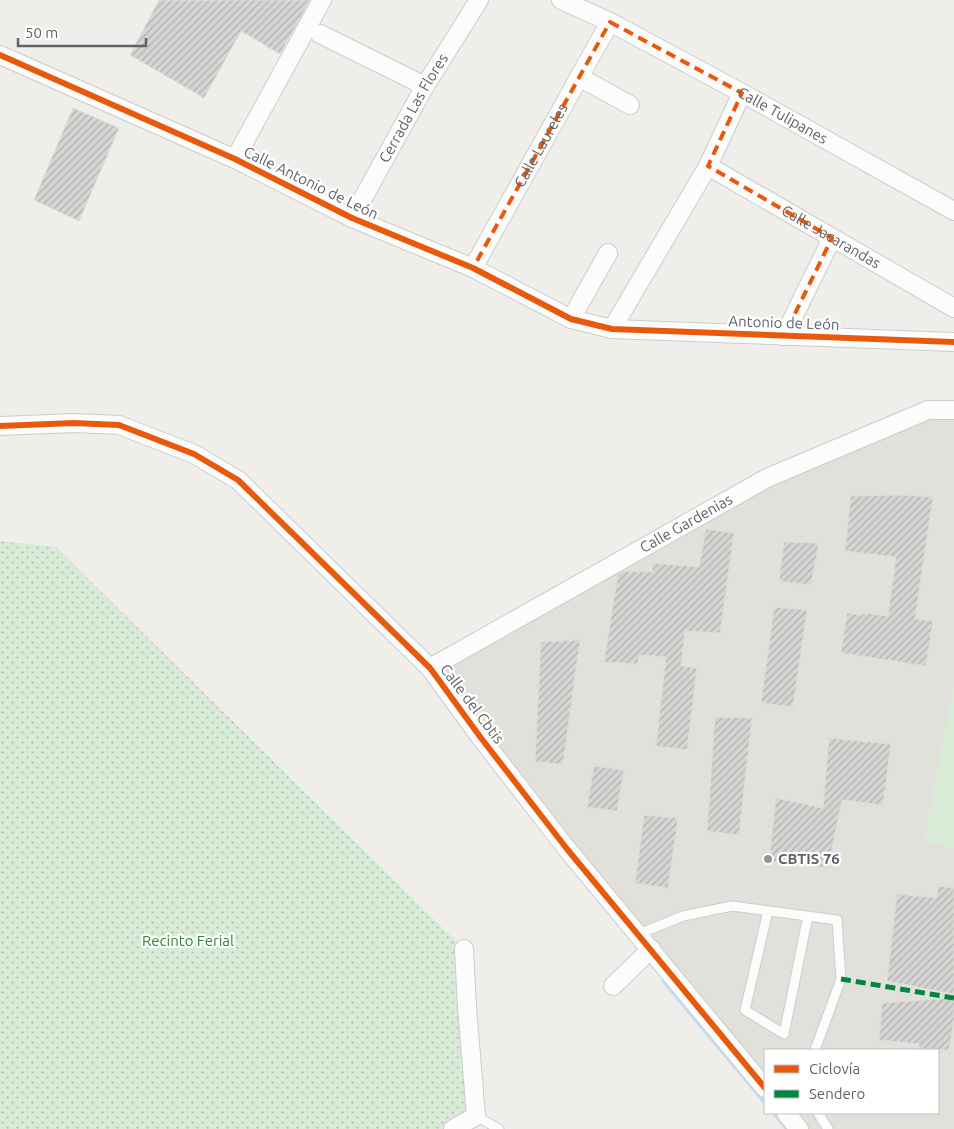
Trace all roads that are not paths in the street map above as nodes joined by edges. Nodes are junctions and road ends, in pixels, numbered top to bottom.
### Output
1 (322, 0) edge
2 (480, 0) edge
3 (561, 0) edge
4 (610, 22) junction
5 (320, 34) dead end
6 (0, 55) edge
7 (579, 77) junction
8 (425, 86) junction
9 (742, 93) junction
10 (630, 105) dead end
11 (235, 159) junction
12 (708, 166) junction
13 (954, 211) edge
14 (352, 218) junction
15 (832, 238) junction
16 (608, 253) dead end
17 (473, 268) junction
18 (954, 308) edge
19 (571, 318) junction
20 (612, 329) junction
21 (784, 336) junction
22 (954, 342) edge
23 (954, 410) edge
24 (0, 426) edge
25 (430, 668) junction
26 (768, 911) junction
27 (808, 916) junction
28 (639, 934) junction
29 (464, 949) dead end
30 (651, 949) junction
31 (613, 986) dead end
32 (815, 1049) edge
33 (764, 1087) edge
34 (787, 1114) edge
35 (819, 1114) edge
36 (476, 1116) junction
37 (453, 1129) edge
38 (498, 1129) edge
39 (799, 1129) edge
40 (828, 1129) edge

1 - 11 street
2 - 8 street, Cerrada Las Flores
3 - 4 street
4 - 7 street, Calle Laureles
4 - 9 street, Calle Tulipanes
5 - 8 street
6 - 11 street, Calle Antonio de León
7 - 10 street
7 - 17 street, Calle Laureles
8 - 14 street, Cerrada Las Flores
9 - 12 street
9 - 13 street, Calle Tulipanes
11 - 14 street, Calle Antonio de León
12 - 15 street, Calle Jacarandas
12 - 20 street
14 - 17 street, Calle Antonio de León
15 - 18 street, Calle Jacarandas
15 - 21 street
16 - 19 street
17 - 19 street, Calle Antonio de León
19 - 20 street, Calle Antonio de León
20 - 21 street, Antonio de León
21 - 22 street, Antonio de León
23 - 25 street, Calle Gardenias
24 - 25 street, Calle del Cbtis
25 - 28 street, Calle del Cbtis
26 - 27 lane
26 - 27 lane
26 - 28 lane
27 - 32 lane
28 - 30 street, Calle del Cbtis
29 - 36 street
30 - 31 street
30 - 33 street, Calle del Cbtis
34 - 39 street
35 - 40 lane
36 - 37 street
36 - 38 lane

